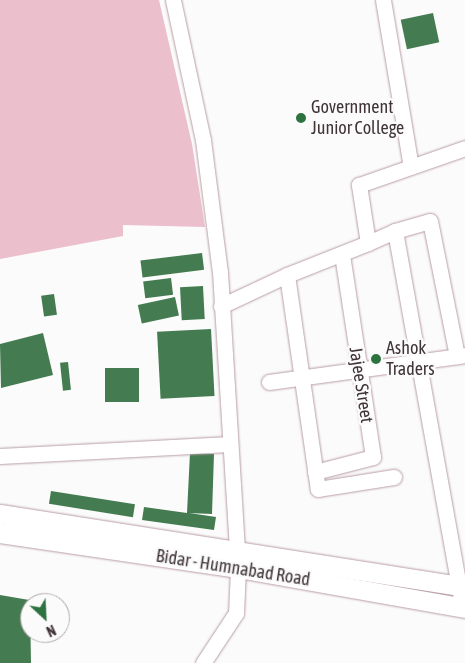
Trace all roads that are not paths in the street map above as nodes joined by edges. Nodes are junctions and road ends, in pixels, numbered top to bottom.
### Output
1 (174, 0) edge
2 (383, 0) edge
3 (465, 148) edge
4 (410, 167) junction
5 (395, 231) junction
6 (368, 243) junction
7 (342, 254) junction
8 (287, 275) junction
9 (221, 306) junction
10 (461, 355) edge
11 (419, 362) junction
12 (359, 370) junction
13 (302, 378) junction
14 (268, 382) dead end
15 (230, 444) junction
16 (0, 456) edge
17 (315, 472) junction
18 (394, 477) dead end
19 (0, 514) edge
20 (0, 533) edge
21 (237, 558) junction
22 (462, 587) edge
23 (464, 608) edge
24 (203, 663) edge

1 - 9 street
2 - 4 street
3 - 4 street
4 - 6 street
5 - 6 street
5 - 10 street
5 - 11 street
6 - 7 street
7 - 8 street
7 - 12 street, Jajee Street
8 - 9 street
8 - 13 street
9 - 15 street
10 - 11 street
11 - 12 street
11 - 22 street
12 - 13 street
12 - 17 street, Jajee Street
13 - 14 street
13 - 17 street
15 - 16 street
15 - 21 street
17 - 18 street
19 - 21 main road, Bidar - Humnabad Road
20 - 21 main road, Bidar - Humnabad Road
21 - 22 main road, Bidar - Humnabad Road
21 - 23 main road, Bidar - Humnabad Road
21 - 24 street
22 - 23 street

